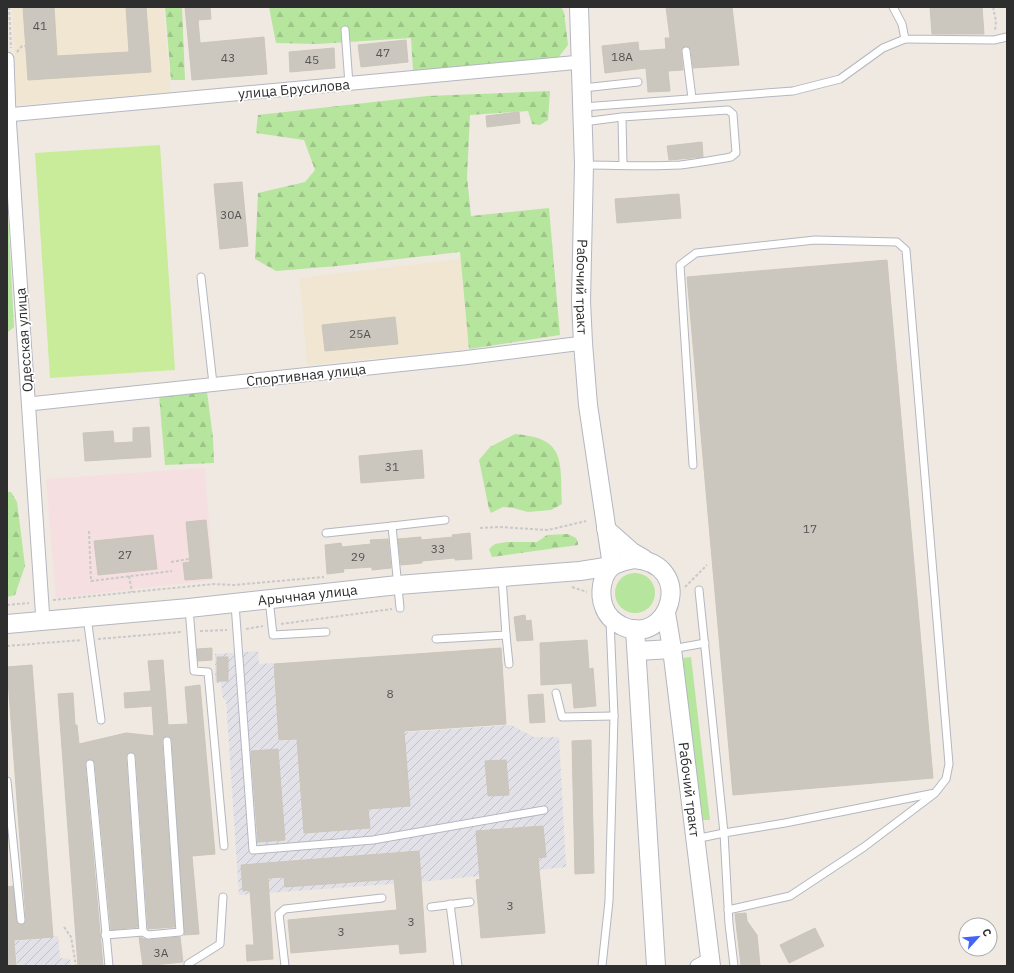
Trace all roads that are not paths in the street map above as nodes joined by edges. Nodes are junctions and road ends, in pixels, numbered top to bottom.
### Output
1 (579, 7) edge
2 (893, 7) edge
3 (346, 30) dead end
4 (1007, 37) edge
5 (905, 39) junction
6 (686, 51) dead end
7 (11, 54) edge
8 (581, 62) junction
9 (638, 82) dead end
10 (349, 84) junction
11 (583, 88) junction
12 (692, 98) junction
13 (583, 114) junction
14 (8, 115) edge
15 (622, 117) junction
16 (584, 165) junction
17 (623, 165) junction
18 (201, 277) dead end
19 (583, 343) junction
20 (213, 384) junction
21 (28, 404) junction
22 (693, 465) dead end
23 (445, 520) dead end
24 (392, 526) junction
25 (606, 529) junction
26 (326, 533) dead end
27 (644, 559) junction
28 (612, 566) junction
29 (580, 571) junction
30 (502, 578) junction
31 (398, 585) junction
32 (699, 590) dead end
33 (597, 592) junction
34 (269, 599) junction
35 (235, 603) junction
36 (189, 608) junction
37 (400, 608) road end
38 (666, 613) junction
39 (87, 617) junction
40 (610, 618) junction
41 (43, 621) junction
42 (7, 624) edge
43 (640, 629) junction
44 (326, 632) dead end
45 (506, 635) junction
46 (436, 639) dead end
47 (705, 643) junction
48 (672, 649) junction
49 (637, 651) junction
50 (509, 664) dead end
51 (556, 693) dead end
52 (614, 716) junction
53 (101, 720) dead end
54 (167, 741) dead end
55 (131, 757) dead end
56 (90, 764) dead end
57 (7, 781) edge
58 (935, 793) junction
59 (544, 810) dead end
60 (724, 833) junction
61 (695, 839) junction
62 (224, 846) dead end
63 (223, 897) dead end
64 (382, 898) dead end
65 (470, 902) dead end
66 (450, 904) junction
67 (431, 907) dead end
68 (728, 910) junction
69 (21, 920) dead end
70 (143, 932) junction
71 (104, 935) junction
72 (706, 964) edge
73 (109, 966) edge
74 (188, 966) edge
75 (286, 966) edge
76 (458, 966) edge
77 (602, 966) edge
78 (656, 966) edge
79 (734, 966) edge

1 - 8 main road, Рабочий тракт
2 - 5 lane
3 - 10 lane
4 - 5 lane
5 - 12 lane
6 - 12 lane
7 - 14 street, Одесская улица
8 - 10 street, улица Брусилова
8 - 11 main road, Рабочий тракт
9 - 11 lane
10 - 14 street, улица Брусилова
11 - 13 main road, Рабочий тракт
12 - 13 lane
13 - 15 lane
13 - 16 main road, Рабочий тракт
14 - 21 street, Одесская улица
15 - 17 lane
15 - 17 lane
16 - 17 lane
16 - 19 main road, Рабочий тракт
18 - 20 lane
19 - 20 street, Спортивная улица
19 - 25 main road, Рабочий тракт
20 - 21 street, Спортивная улица
21 - 41 street, Одесская улица
22 - 58 lane
23 - 24 lane
24 - 26 lane
24 - 31 lane
25 - 27 main road, Рабочий тракт
25 - 28 main road, Рабочий тракт
27 - 28 main road
27 - 38 main road, Рабочий тракт
28 - 29 main road, Арычная улица
28 - 33 main road
29 - 30 main road, Арычная улица
29 - 33 main road
30 - 31 main road, Арычная улица
30 - 45 lane
31 - 34 main road, Арычная улица
31 - 37 lane
32 - 47 lane
33 - 40 main road
34 - 35 main road, Арычная улица
34 - 44 lane
35 - 36 main road, Арычная улица
35 - 59 lane
36 - 39 main road, Арычная улица
36 - 62 lane
38 - 43 main road
38 - 48 main road, Рабочий тракт
39 - 41 main road, Арычная улица
39 - 53 lane
40 - 43 main road
40 - 52 lane
41 - 42 main road, Арычная улица
43 - 48 main road
43 - 49 main road
45 - 46 lane
45 - 50 lane
47 - 48 lane
47 - 60 lane
48 - 49 main road
48 - 61 main road, Рабочий тракт
49 - 78 main road
51 - 52 lane
52 - 77 lane
54 - 70 lane
55 - 70 lane
56 - 71 lane
57 - 69 lane
58 - 60 lane
58 - 68 lane
60 - 61 lane
60 - 68 lane
61 - 72 main road, Рабочий тракт
63 - 74 lane
64 - 75 lane
65 - 66 lane
66 - 67 lane
66 - 76 lane
68 - 79 lane
70 - 71 lane
71 - 73 lane

